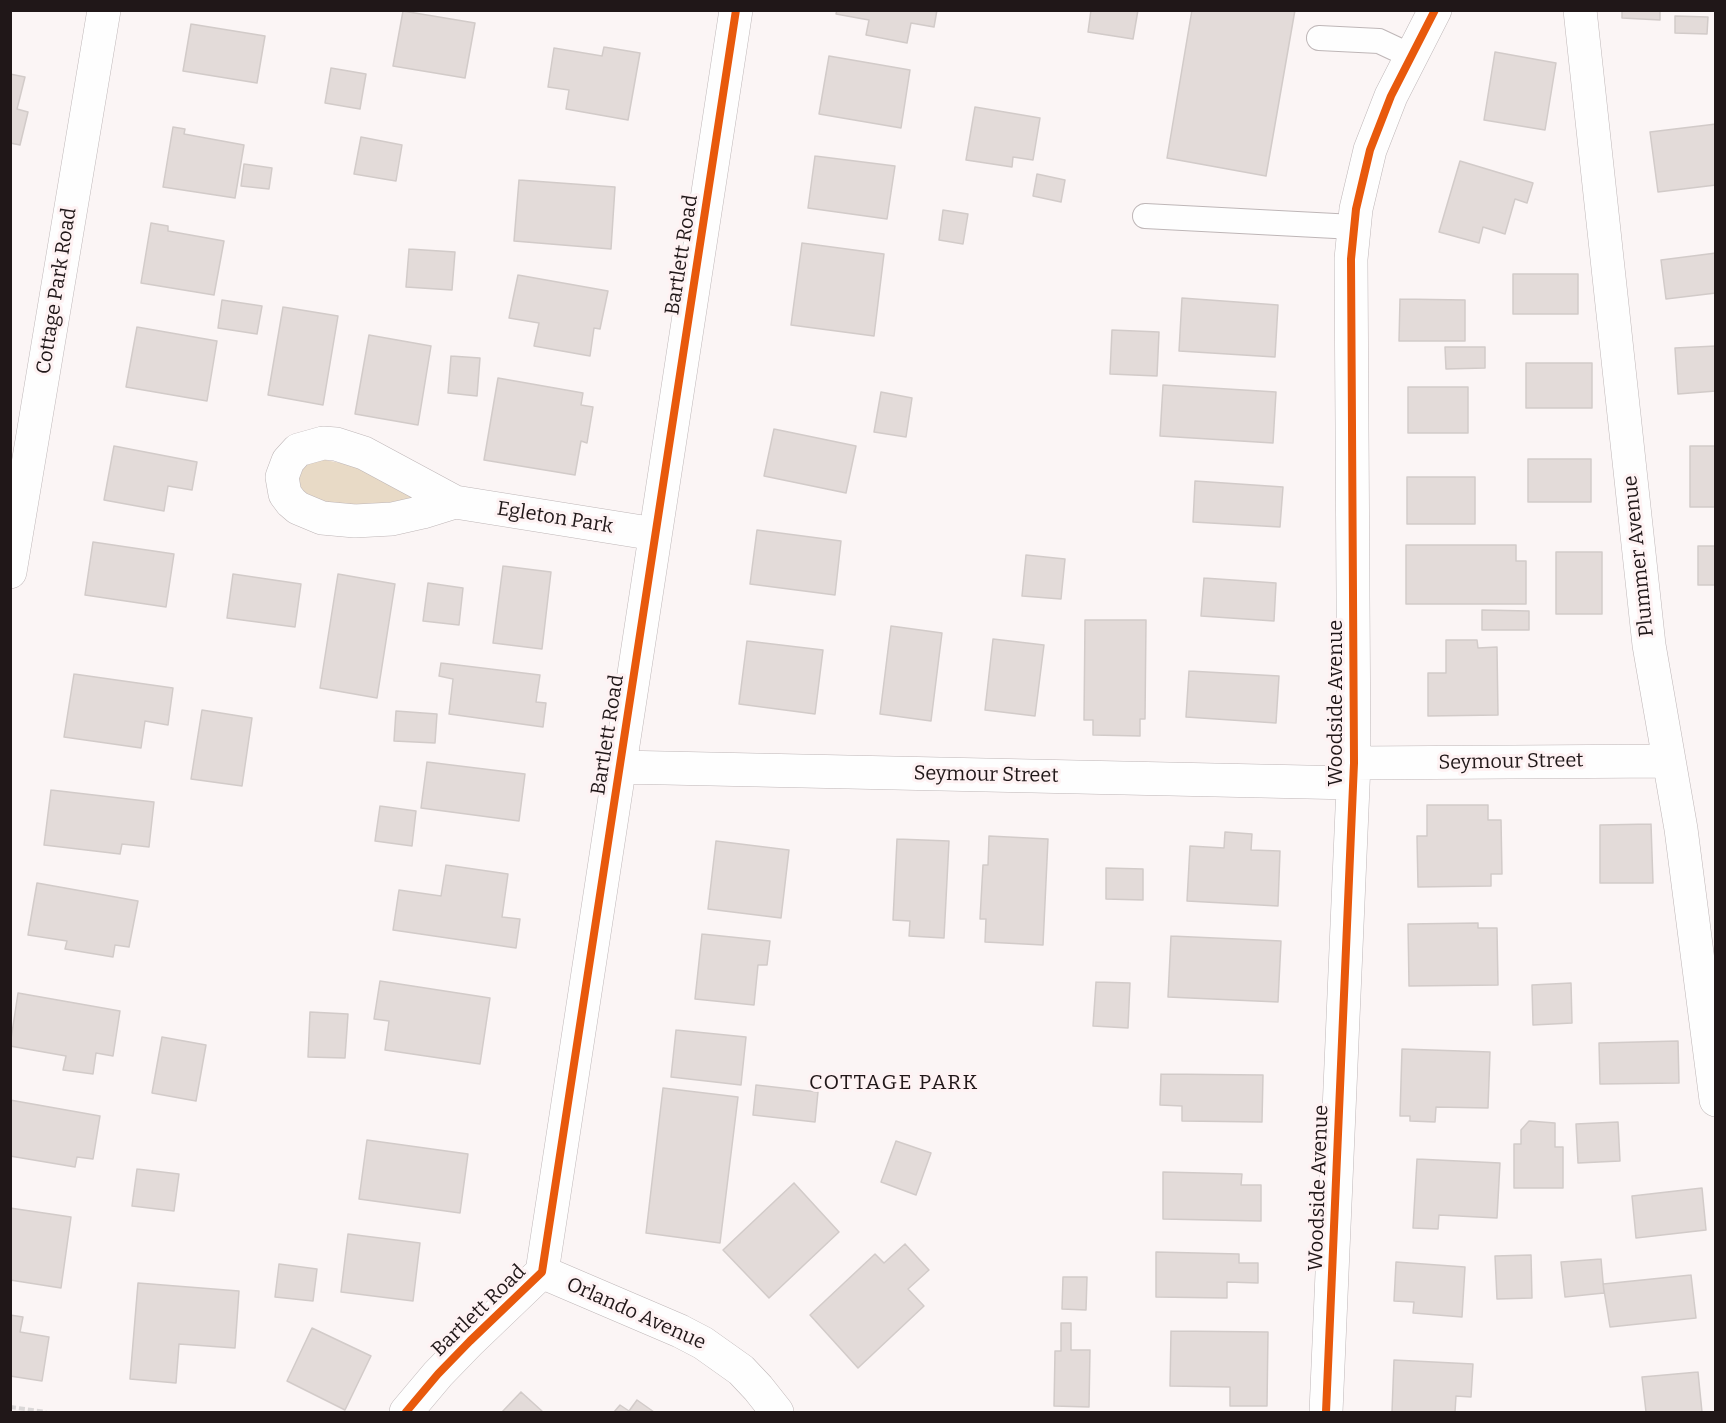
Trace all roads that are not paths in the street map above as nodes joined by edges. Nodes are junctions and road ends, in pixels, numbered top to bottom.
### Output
1 (104, 10) edge
2 (736, 10) edge
3 (1435, 10) edge
4 (1580, 10) edge
5 (1319, 38) dead end
6 (1411, 56) junction
7 (1145, 216) dead end
8 (1354, 227) junction
9 (455, 502) dead end
10 (655, 534) junction
11 (10, 572) edge
12 (1669, 761) junction
13 (619, 767) junction
14 (1353, 773) junction
15 (1716, 1100) edge
16 (542, 1272) junction
17 (406, 1413) edge
18 (777, 1413) edge
19 (1326, 1413) edge

1 - 11 street, Cottage Park Road
2 - 10 street, Bartlett Road
3 - 6 street, Woodside Avenue
4 - 12 street, Plummer Avenue
5 - 6 lane
6 - 8 street, Woodside Avenue
7 - 8 lane
8 - 14 street, Woodside Avenue
9 - 10 street, Egleton Park
10 - 13 street, Bartlett Road
12 - 14 street, Seymour Street
12 - 15 street, Plummer Avenue
13 - 14 street, Seymour Street
13 - 16 street, Bartlett Road
14 - 19 street, Woodside Avenue
16 - 17 street, Bartlett Road
16 - 18 street, Orlando Avenue

